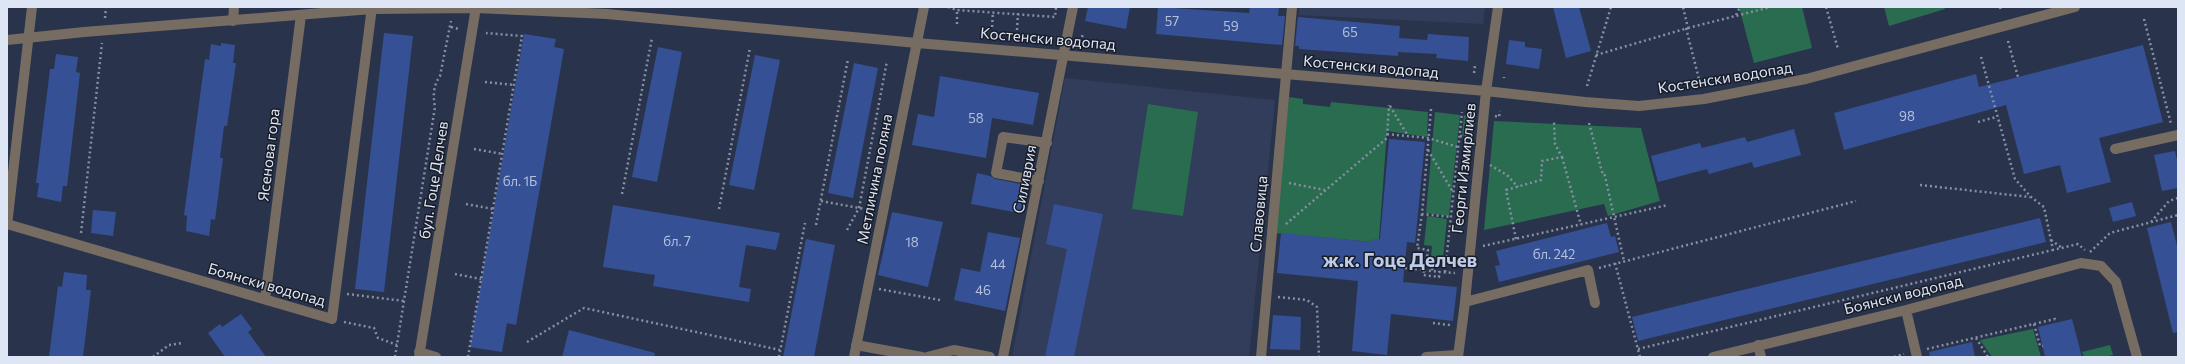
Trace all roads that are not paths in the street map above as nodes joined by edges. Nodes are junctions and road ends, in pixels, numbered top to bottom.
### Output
1 (32, 7) edge
2 (234, 7) edge
3 (476, 7) edge
4 (570, 7) edge
5 (924, 7) edge
6 (1073, 7) edge
7 (1292, 7) edge
8 (1498, 7) edge
9 (2075, 7) edge
10 (372, 8) edge
11 (584, 13) junction
12 (301, 15) junction
13 (233, 21) junction
14 (29, 37) junction
15 (7, 40) edge
16 (917, 43) junction
17 (1064, 54) junction
18 (1285, 73) junction
19 (1486, 91) junction
20 (2176, 135) edge
21 (1047, 143) junction
22 (2115, 149) dead end
23 (1039, 181) junction
24 (8, 210) edge
25 (7, 224) edge
26 (265, 300) junction
27 (1465, 302) junction
28 (1595, 303) dead end
29 (1906, 310) junction
30 (856, 345) junction
31 (1758, 346) junction
32 (419, 354) edge
33 (1916, 354) edge
34 (1458, 356) edge
35 (436, 357) edge
36 (854, 357) edge
37 (922, 357) edge
38 (927, 357) edge
39 (990, 357) edge
40 (1003, 357) edge
41 (1261, 357) edge
42 (1426, 357) edge
43 (1713, 357) edge
44 (1761, 357) edge
45 (2137, 357) edge

1 - 14 street
2 - 13 street
3 - 10 street, Костенски водопад
3 - 11 street, Костенски водопад
3 - 32 street, бул. Гоце Делчев
4 - 11 street
5 - 16 street, Метличина поляна
6 - 17 street, Силиврия
7 - 18 street, Славовица
8 - 19 street, Георги Измирлиев
9 - 19 street, Костенски водопад
10 - 12 street, Костенски водопад
10 - 26 street, Боянски водопад
11 - 16 street, Костенски водопад
12 - 13 street, Костенски водопад
12 - 26 street, Ясенова гора
13 - 14 street, Костенски водопад
14 - 15 street, Костенски водопад
14 - 24 street
16 - 17 street, Костенски водопад
16 - 30 street, Метличина поляна
17 - 18 street, Костенски водопад
17 - 21 street, Силиврия
18 - 19 street, Костенски водопад
18 - 41 street, Славовица
19 - 27 street, Георги Измирлиев
20 - 22 street
21 - 23 street, Силиврия
21 - 23 street
23 - 40 street, Силиврия
24 - 25 street
25 - 26 street, Боянски водопад
27 - 28 street
27 - 34 street, Георги Измирлиев
29 - 31 street, Боянски водопад
29 - 33 street
29 - 45 street, Боянски водопад
30 - 36 street, Метличина поляна
30 - 37 street
31 - 43 street, Боянски водопад
31 - 44 street
32 - 35 street
34 - 42 street
38 - 39 street

